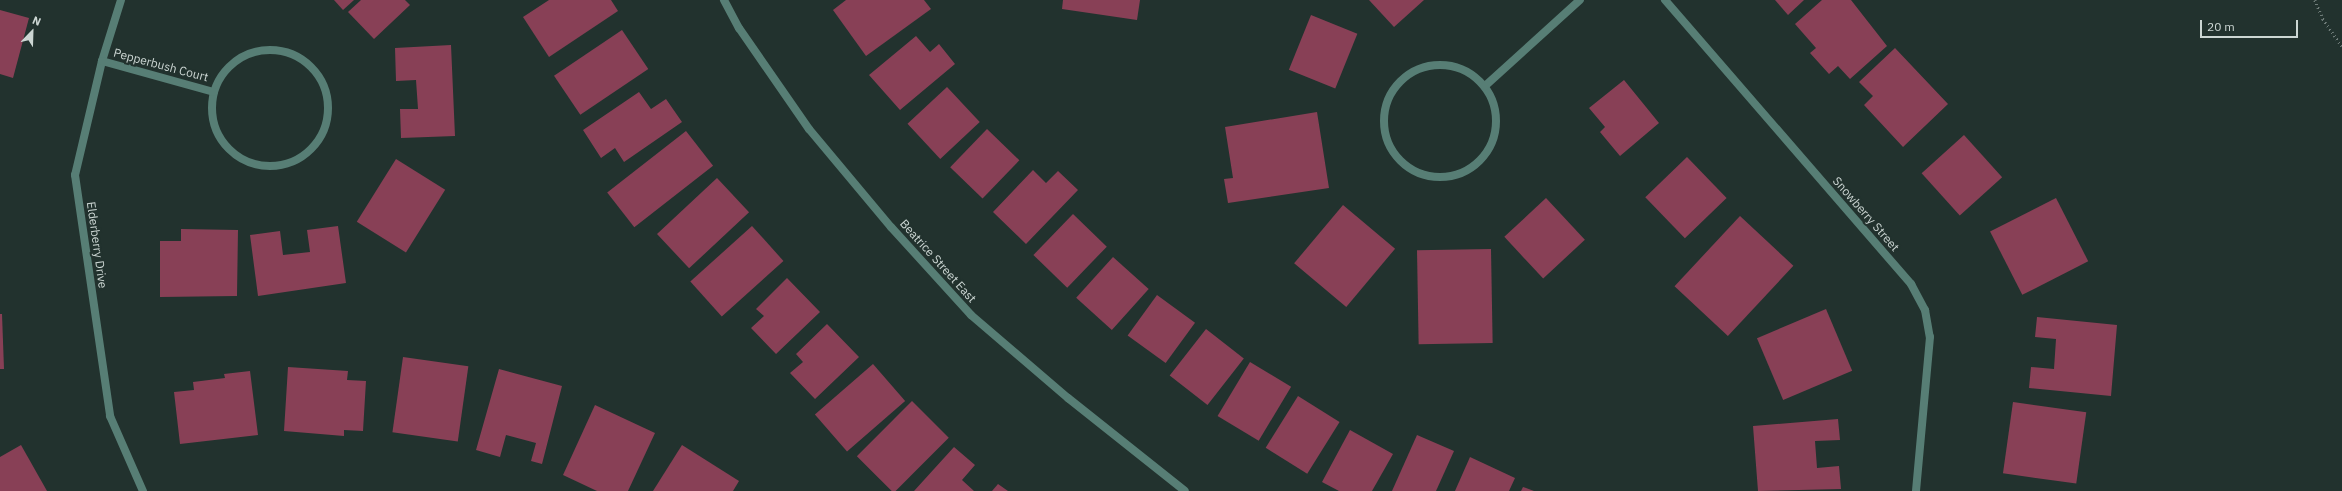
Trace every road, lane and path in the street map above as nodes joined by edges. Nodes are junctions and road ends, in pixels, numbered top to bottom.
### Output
1 (121, 0) edge
2 (724, 0) edge
3 (1580, 0) edge
4 (1665, 0) edge
5 (2315, 0) edge
6 (2342, 46) edge
7 (102, 61) junction
8 (1485, 86) junction
9 (214, 92) junction
10 (143, 491) edge
11 (1185, 491) edge
12 (1916, 491) edge

1 - 7 street, Elderberry Drive
2 - 11 street, Beatrice Street East
3 - 8 street
4 - 12 street, Snowberry Street
5 - 6 path
7 - 9 street, Pepperbush Court
7 - 10 street, Elderberry Drive
8 - 8 street
9 - 9 street, Pepperbush Court

